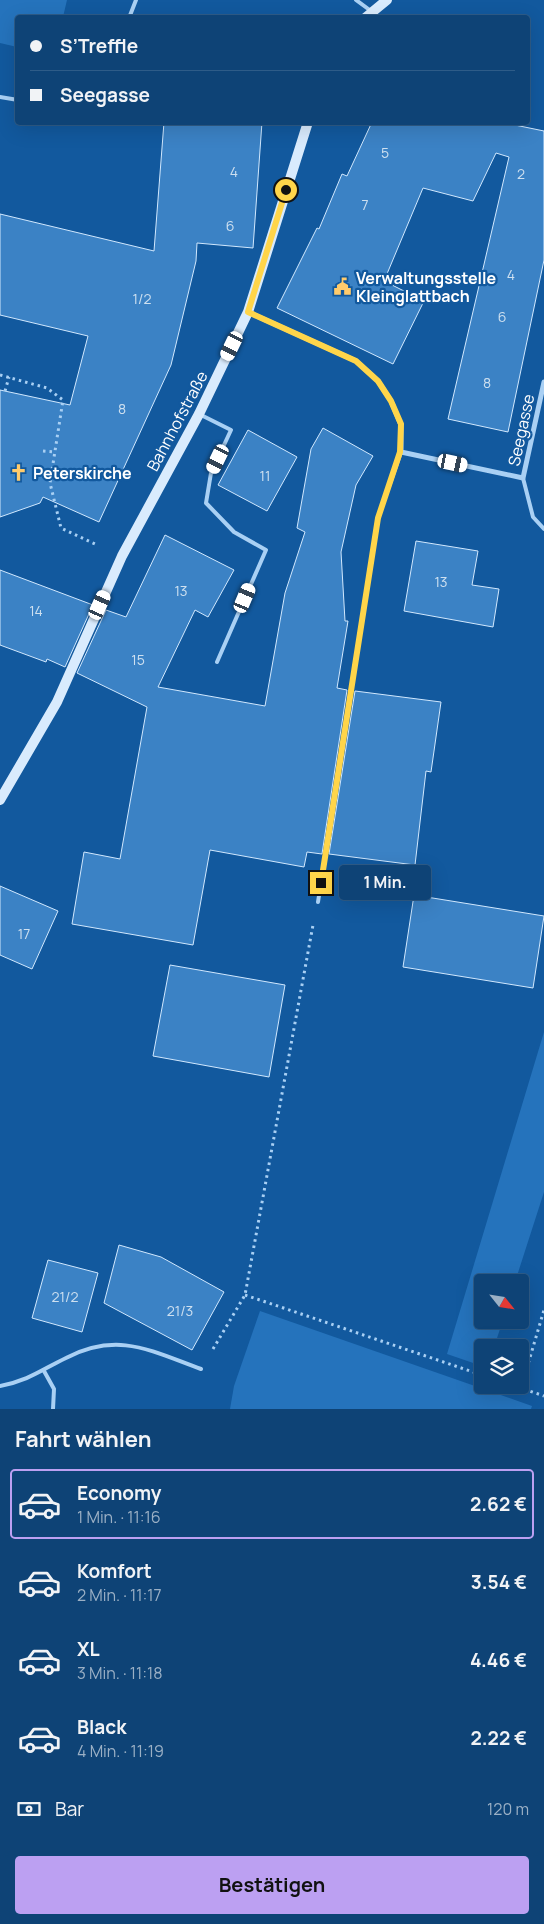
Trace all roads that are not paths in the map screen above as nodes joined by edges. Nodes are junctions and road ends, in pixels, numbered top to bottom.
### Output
1 (136, 0) edge
2 (356, 0) edge
3 (386, 0) edge
4 (368, 14) edge
5 (130, 15) edge
6 (0, 97) edge
7 (15, 100) edge
8 (307, 125) edge
9 (248, 312) junction
10 (544, 382) edge
11 (199, 414) junction
12 (400, 452) junction
13 (523, 478) junction
14 (544, 529) edge
15 (217, 662) dead end
16 (0, 800) edge
17 (318, 902) road end
18 (201, 1369) dead end
19 (44, 1371) junction
20 (0, 1386) edge
21 (53, 1409) edge

1 - 5 lane
2 - 4 lane
3 - 4 main road
6 - 7 lane
8 - 9 main road, Bahnhofstraße
9 - 11 main road, Bahnhofstraße
9 - 12 street
10 - 13 street, Seegasse
11 - 15 lane
11 - 16 main road, Bahnhofstraße
12 - 13 street, Seegasse
12 - 17 lane
13 - 14 lane
18 - 19 lane
19 - 20 lane
19 - 21 lane

